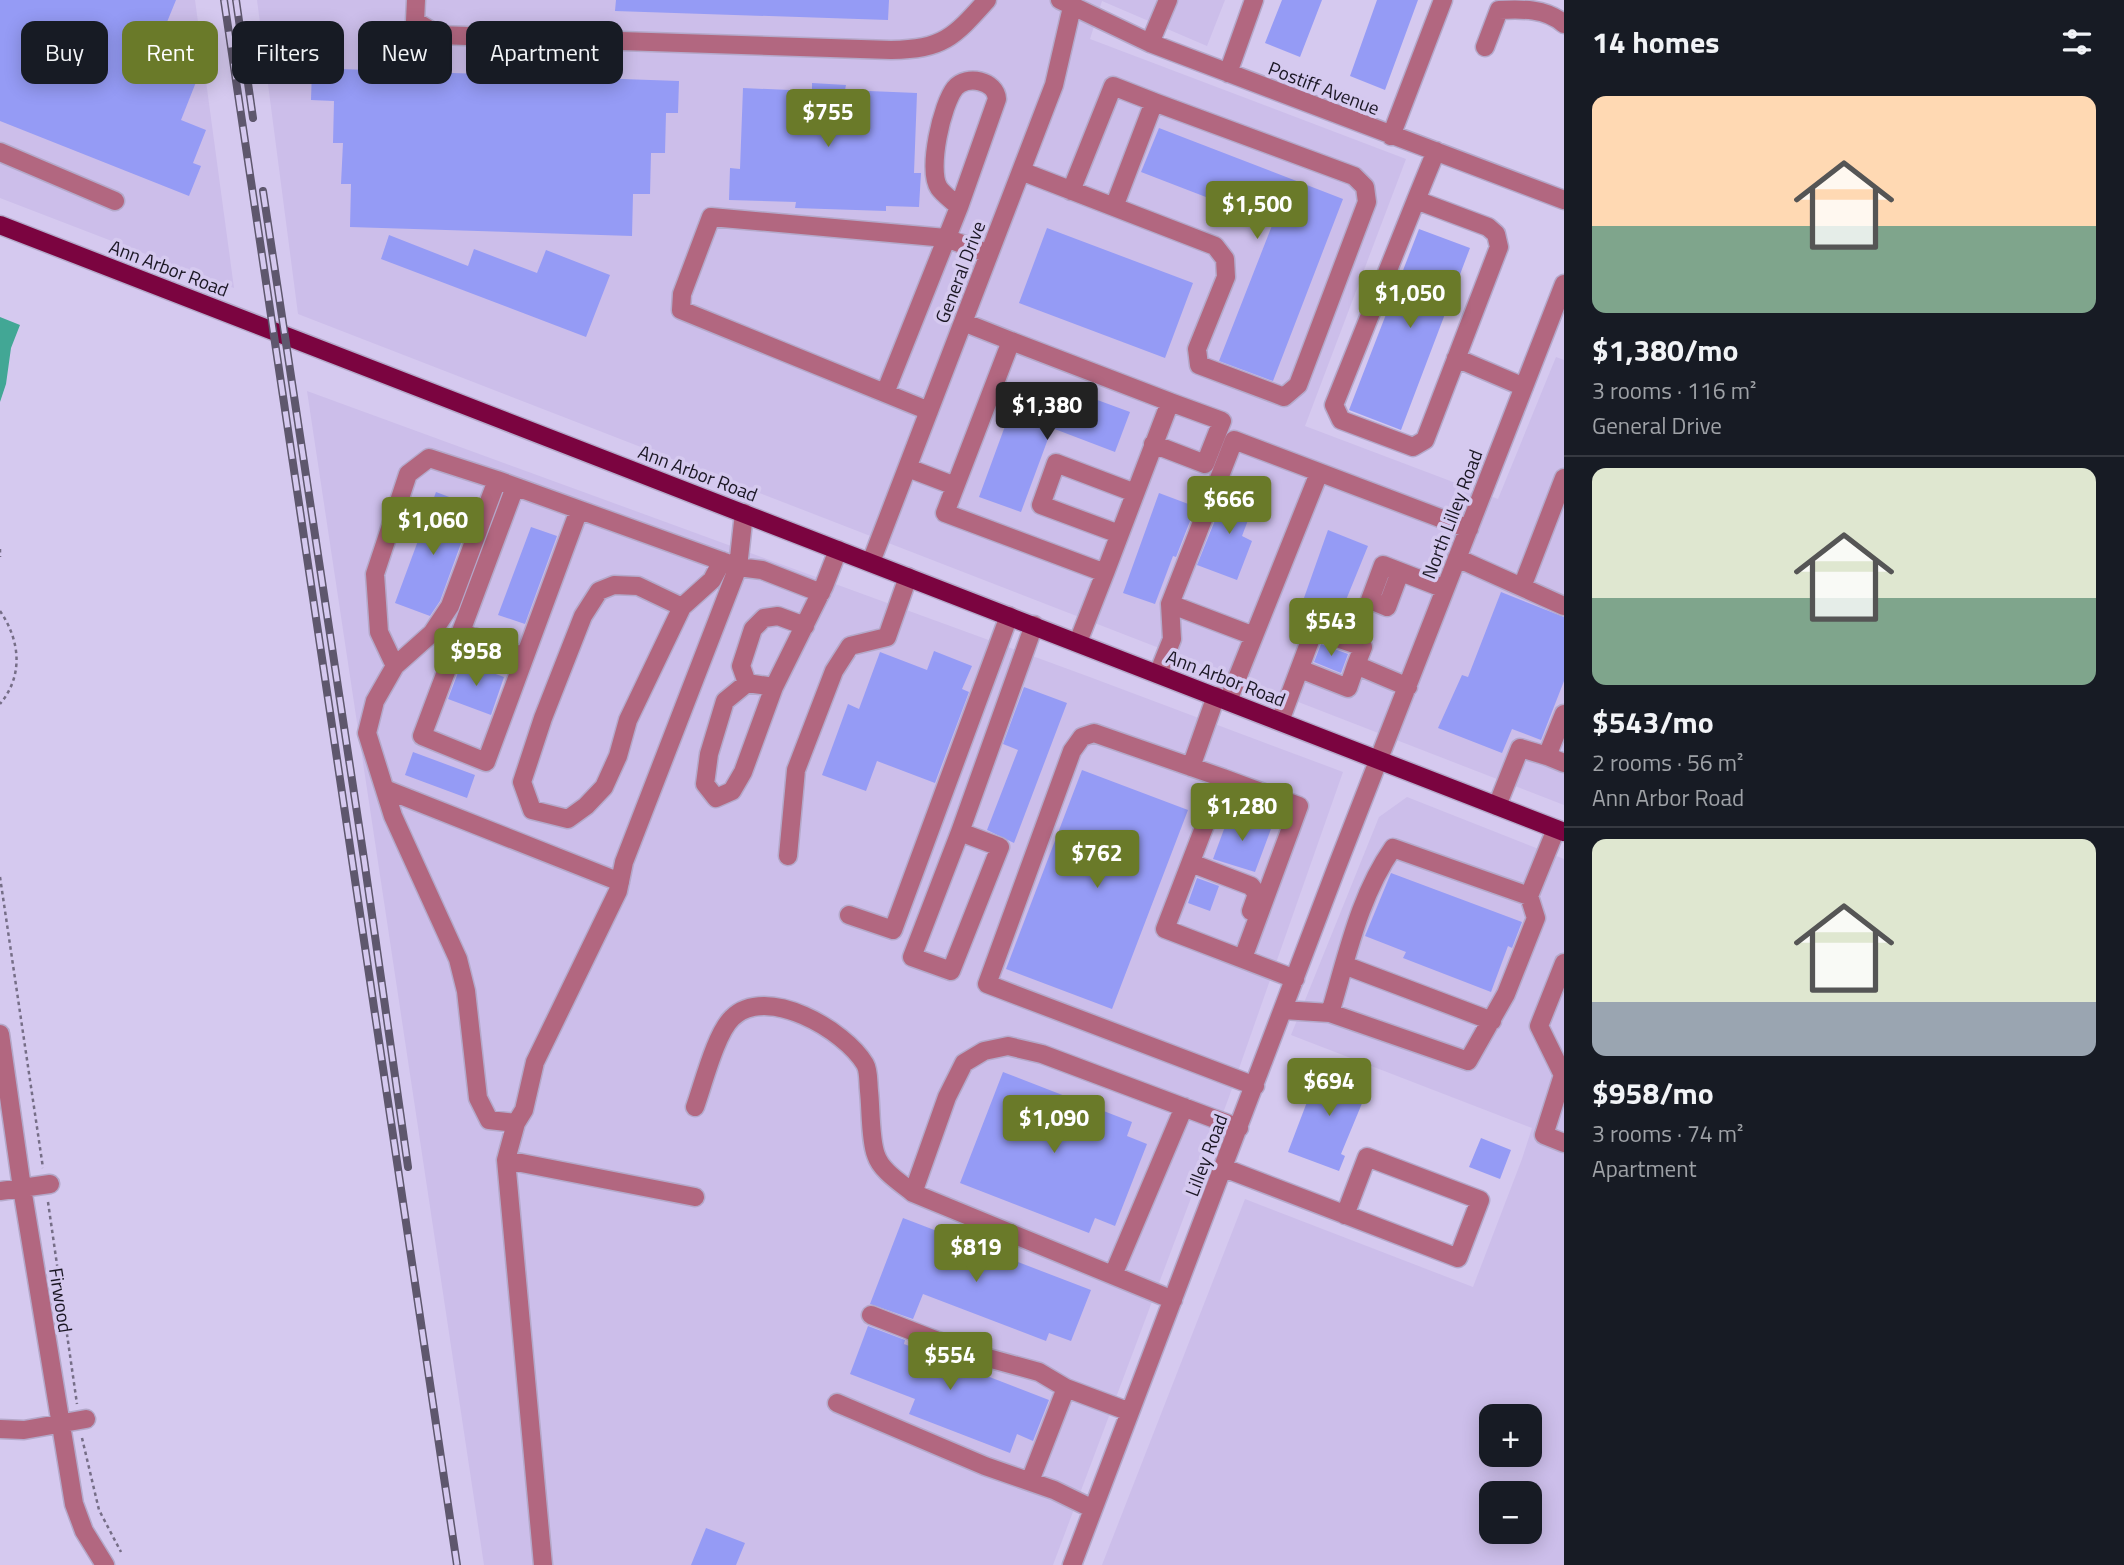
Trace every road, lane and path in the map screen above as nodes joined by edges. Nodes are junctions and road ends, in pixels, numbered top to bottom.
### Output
1 (416, 0) edge
2 (987, 0) edge
3 (1168, 0) edge
4 (1254, 0) edge
5 (1444, 0) edge
6 (1066, 4) edge
7 (1564, 24) edge
8 (1150, 43) junction
9 (1485, 47) dead end
10 (1227, 73) junction
11 (1154, 102) junction
12 (1391, 136) junction
13 (1436, 151) junction
14 (0, 152) edge
15 (1021, 171) junction
16 (1071, 191) junction
17 (1416, 200) junction
18 (1564, 200) edge
19 (115, 201) dead end
20 (959, 207) junction
21 (1114, 207) junction
22 (0, 225) edge
23 (946, 238) junction
24 (989, 254) junction
25 (1564, 284) edge
26 (963, 322) junction
27 (1557, 323) edge
28 (1011, 341) junction
29 (1456, 358) junction
30 (1524, 387) junction
31 (885, 393) junction
32 (1170, 402) junction
33 (929, 411) junction
34 (1153, 444) junction
35 (908, 468) junction
36 (1319, 472) junction
37 (1564, 478) edge
38 (497, 480) junction
39 (956, 486) junction
40 (514, 487) junction
41 (1135, 492) junction
42 (579, 510) junction
43 (744, 513) junction
44 (1469, 529) junction
45 (1119, 534) junction
46 (0, 549) edge
47 (838, 550) junction
48 (0, 557) edge
49 (1457, 558) junction
50 (871, 562) junction
51 (730, 564) junction
52 (1400, 572) dead end
53 (1105, 573) junction
54 (908, 577) junction
55 (1522, 587) junction
56 (1446, 589) junction
57 (821, 593) junction
58 (1170, 604) junction
59 (1564, 606) edge
60 (682, 607) junction
61 (0, 611) edge
62 (1009, 616) junction
63 (1034, 625) junction
64 (805, 626) junction
65 (461, 632) junction
66 (1254, 636) junction
67 (1078, 642) junction
68 (524, 657) junction
69 (1356, 665) junction
70 (395, 666) junction
71 (1300, 669) junction
72 (1158, 674) junction
73 (747, 683) junction
74 (774, 687) junction
75 (1408, 687) junction
76 (1222, 699) junction
77 (0, 704) edge
78 (1564, 715) edge
79 (1280, 721) junction
80 (1555, 759) edge
81 (1380, 760) junction
82 (1191, 767) junction
83 (1223, 778) junction
84 (385, 789) junction
85 (1497, 806) junction
86 (1560, 830) edge
87 (960, 832) junction
88 (788, 856) dead end
89 (1191, 863) junction
90 (0, 877) edge
91 (620, 881) junction
92 (1529, 896) junction
93 (849, 915) dead end
94 (1251, 935) junction
95 (1242, 958) junction
96 (1564, 962) edge
97 (1344, 965) junction
98 (1295, 979) junction
99 (1283, 1010) junction
100 (1330, 1013) junction
101 (1492, 1021) junction
102 (0, 1034) edge
103 (1255, 1086) junction
104 (695, 1107) dead end
105 (1184, 1107) junction
106 (516, 1123) junction
107 (1239, 1128) junction
108 (1564, 1143) edge
109 (506, 1160) junction
110 (1224, 1168) junction
111 (47, 1184) junction
112 (22, 1188) junction
113 (0, 1191) edge
114 (913, 1193) junction
115 (695, 1197) dead end
116 (1345, 1215) junction
117 (1113, 1275) junction
118 (1173, 1300) junction
119 (871, 1315) dead end
120 (1066, 1388) junction
121 (837, 1403) dead end
122 (1130, 1412) junction
123 (83, 1420) junction
124 (59, 1425) junction
125 (0, 1429) edge
126 (1030, 1481) junction
127 (1093, 1509) junction
128 (121, 1552) dead end
129 (105, 1565) edge
130 (543, 1565) edge
131 (1072, 1565) edge

1 - 2 street
3 - 8 street
4 - 10 street
5 - 12 street
6 - 8 street, Postiff Avenue
6 - 15 street, General Drive
7 - 9 street
8 - 10 street, Postiff Avenue
10 - 12 street, Postiff Avenue
11 - 16 street
11 - 21 street
11 - 21 street
12 - 13 street, Postiff Avenue
13 - 17 street
13 - 18 street, Postiff Avenue
14 - 19 street
15 - 16 street
15 - 24 street, General Drive
16 - 21 street
17 - 29 street
17 - 29 street
20 - 20 street
20 - 23 street
22 - 43 main road, Ann Arbor Road
23 - 24 street
23 - 31 street
23 - 31 street
24 - 26 street, General Drive
25 - 27 street, North Lilley Road
26 - 28 street
26 - 33 street, General Drive
27 - 30 street, North Lilley Road
28 - 32 street
28 - 39 street
29 - 30 street
30 - 44 street, North Lilley Road
31 - 33 street
32 - 34 street
32 - 34 street
33 - 35 street, General Drive
34 - 41 street
35 - 39 street
35 - 50 street, General Drive
36 - 44 street
36 - 58 street
36 - 66 street
37 - 55 street
38 - 40 street
38 - 70 street
38 - 70 street
39 - 53 street
40 - 42 street
40 - 65 street
41 - 45 street
41 - 45 street
42 - 51 street
42 - 68 street
43 - 47 main road, Ann Arbor Road
43 - 51 street
44 - 49 street, North Lilley Road
45 - 53 street
46 - 48 path
47 - 50 main road, Ann Arbor Road
47 - 57 street
49 - 55 street
49 - 56 street, North Lilley Road
50 - 54 main road, Ann Arbor Road
51 - 57 street
51 - 60 street
51 - 91 street
52 - 56 street
53 - 67 street
54 - 62 main road, Ann Arbor Road
54 - 88 street
55 - 59 street
56 - 75 street, North Lilley Road
57 - 64 street
58 - 66 street
58 - 72 street
60 - 60 street
61 - 77 path
62 - 63 main road, Ann Arbor Road
62 - 93 street
63 - 67 main road, Ann Arbor Road
63 - 87 street
64 - 73 street
64 - 74 street
65 - 68 street
65 - 68 street
66 - 76 street
67 - 72 main road, Ann Arbor Road
69 - 71 street
69 - 71 street
69 - 75 street
70 - 84 street
71 - 79 street
72 - 76 main road, Ann Arbor Road
73 - 74 street
73 - 74 street
75 - 81 street, North Lilley Road
76 - 79 main road, Ann Arbor Road
76 - 82 street
78 - 80 street
79 - 81 main road, Ann Arbor Road
80 - 85 street
81 - 85 main road, Ann Arbor Road
81 - 98 street, Lilley Road
82 - 83 street
82 - 103 street
83 - 89 street
83 - 94 street
84 - 91 street
84 - 106 street
85 - 86 main road, Ann Arbor Road
86 - 92 street
87 - 87 street
89 - 94 street
89 - 95 street
90 - 111 path
91 - 106 street
92 - 97 street
92 - 101 street
94 - 95 street
95 - 98 street
96 - 108 street
97 - 100 street
97 - 101 street
98 - 99 street, Lilley Road
99 - 100 street
99 - 103 street, Lilley Road
100 - 101 street
102 - 112 street, Firwood
103 - 107 street, Lilley Road
104 - 114 street
105 - 107 street
105 - 114 street
105 - 117 street
106 - 109 street
107 - 110 street, Lilley Road
109 - 115 street
109 - 130 street
110 - 116 street
110 - 118 street, Lilley Road
111 - 112 street
111 - 123 path
112 - 113 street
112 - 124 street, Firwood
114 - 117 street
116 - 116 street
117 - 118 street
118 - 122 street, Lilley Road
119 - 120 street
120 - 122 street
120 - 126 street
121 - 126 street
122 - 127 street, Lilley Road
123 - 124 street
123 - 128 path
124 - 125 street
124 - 129 street, Firwood
126 - 127 street
127 - 131 street, Lilley Road

